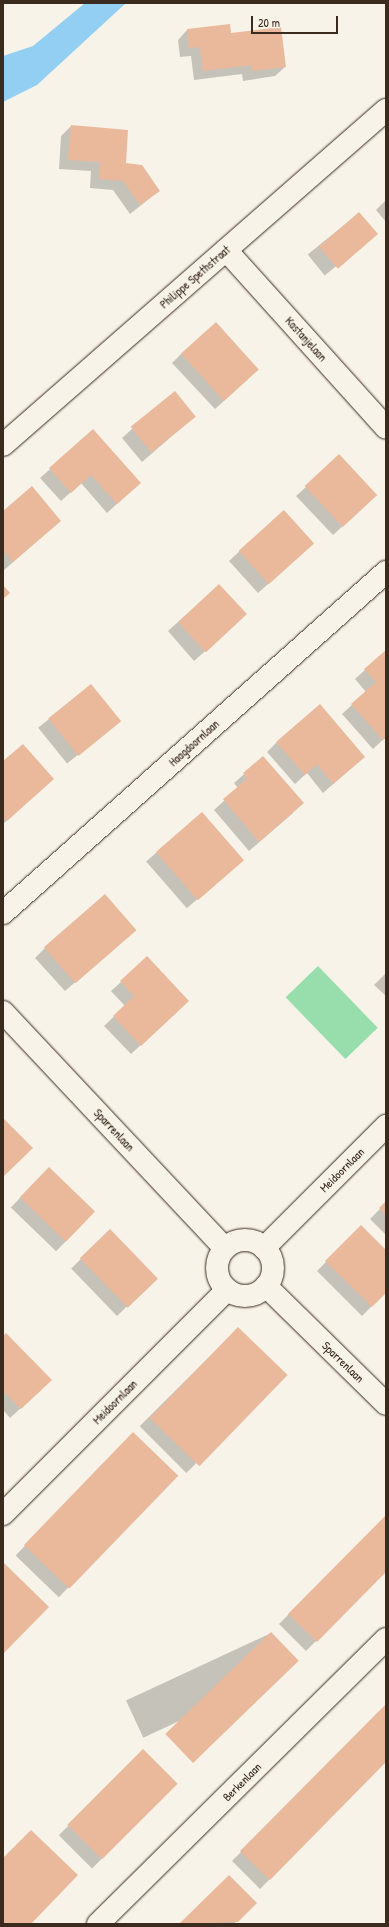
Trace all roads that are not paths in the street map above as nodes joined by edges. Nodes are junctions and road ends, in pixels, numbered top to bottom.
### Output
1 (386, 110) edge
2 (226, 250) junction
3 (386, 428) edge
4 (3, 444) edge
5 (386, 572) edge
6 (3, 913) edge
7 (3, 1012) edge
8 (386, 1126) edge
9 (225, 1248) junction
10 (264, 1248) junction
11 (266, 1286) junction
12 (227, 1290) junction
13 (386, 1404) edge
14 (3, 1514) edge
15 (386, 1639) edge
16 (98, 1924) edge

1 - 2 street, Philippe Spethstraat
2 - 3 street, Kastanjelaan
2 - 4 street, Philippe Spethstraat
5 - 6 street, Haagdoornlaan
7 - 9 street, Sparrenlaan
8 - 10 street, Meidoornlaan
9 - 10 street
9 - 12 street
10 - 11 street
11 - 12 street
11 - 13 street, Sparrenlaan
12 - 14 street, Meidoornlaan
15 - 16 street, Berkenlaan

